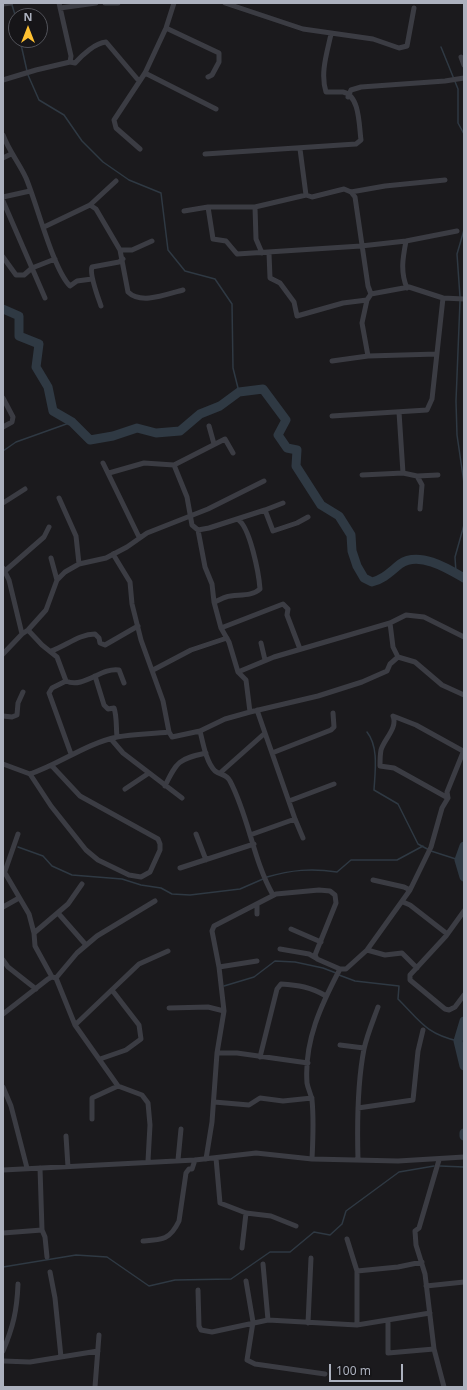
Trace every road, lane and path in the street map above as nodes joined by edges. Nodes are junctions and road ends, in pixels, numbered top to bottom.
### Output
1 (11, 3) edge
2 (96, 3) edge
3 (105, 3) edge
4 (118, 3) edge
5 (174, 3) edge
6 (225, 3) edge
7 (3, 4) edge
8 (60, 6) edge
9 (414, 8) dead end
10 (166, 28) junction
11 (331, 34) junction
12 (461, 57) dead end
13 (70, 62) junction
14 (464, 64) edge
15 (145, 73) junction
16 (208, 77) dead end
17 (464, 78) edge
18 (3, 80) edge
19 (139, 81) junction
20 (348, 97) junction
21 (216, 109) dead end
22 (3, 135) edge
23 (140, 149) dead end
24 (300, 149) junction
25 (11, 154) junction
26 (205, 154) dead end
27 (3, 158) edge
28 (445, 180) dead end
29 (116, 181) dead end
30 (30, 191) junction
31 (351, 192) junction
32 (306, 195) junction
33 (3, 197) edge
34 (3, 201) edge
35 (90, 205) junction
36 (208, 207) junction
37 (254, 207) junction
38 (184, 211) dead end
39 (44, 228) junction
40 (457, 232) dead end
41 (152, 241) dead end
42 (406, 241) junction
43 (361, 246) junction
44 (120, 250) junction
45 (262, 253) junction
46 (268, 253) junction
47 (3, 257) edge
48 (55, 259) junction
49 (123, 259) junction
50 (32, 268) junction
51 (92, 279) junction
52 (407, 288) junction
53 (183, 290) dead end
54 (371, 294) junction
55 (45, 298) dead end
56 (443, 298) junction
57 (464, 299) edge
58 (366, 300) junction
59 (101, 306) dead end
60 (437, 354) junction
61 (368, 356) junction
62 (332, 361) dead end
63 (3, 398) edge
64 (399, 412) junction
65 (332, 416) dead end
66 (209, 426) dead end
67 (3, 427) edge
68 (214, 444) junction
69 (233, 453) dead end
70 (103, 463) dead end
71 (174, 464) junction
72 (403, 473) junction
73 (109, 474) junction
74 (362, 475) dead end
75 (438, 475) dead end
76 (417, 476) junction
77 (264, 482) dead end
78 (25, 488) dead end
79 (59, 498) dead end
80 (3, 503) edge
81 (283, 503) dead end
82 (420, 509) dead end
83 (265, 510) junction
84 (189, 517) junction
85 (308, 517) dead end
86 (237, 519) junction
87 (49, 527) dead end
88 (198, 530) junction
89 (139, 537) junction
90 (113, 554) junction
91 (51, 558) dead end
92 (79, 564) junction
93 (4, 570) edge
94 (57, 580) junction
95 (214, 602) junction
96 (390, 623) junction
97 (138, 626) junction
98 (221, 628) junction
99 (28, 630) junction
100 (22, 634) junction
101 (464, 637) edge
102 (227, 638) junction
103 (260, 643) dead end
104 (300, 649) junction
105 (51, 651) junction
106 (3, 654) edge
107 (398, 657) junction
108 (265, 660) junction
109 (153, 670) junction
110 (238, 672) junction
111 (95, 676) junction
112 (66, 682) junction
113 (124, 682) dead end
114 (23, 692) dead end
115 (464, 695) edge
116 (258, 710) junction
117 (250, 712) junction
118 (333, 713) dead end
119 (3, 716) edge
120 (200, 731) junction
121 (169, 732) junction
122 (265, 733) junction
123 (117, 737) junction
124 (111, 739) junction
125 (464, 751) edge
126 (206, 753) junction
127 (272, 753) junction
128 (71, 754) junction
129 (3, 764) edge
130 (52, 766) junction
131 (149, 773) junction
132 (220, 773) junction
133 (30, 774) junction
134 (334, 784) dead end
135 (165, 786) junction
136 (125, 789) dead end
137 (182, 798) dead end
138 (448, 798) junction
139 (289, 801) junction
140 (295, 819) junction
141 (18, 834) dead end
142 (196, 834) dead end
143 (250, 835) junction
144 (303, 838) dead end
145 (254, 844) junction
146 (206, 860) junction
147 (180, 868) dead end
148 (4, 873) edge
149 (373, 880) dead end
150 (82, 884) dead end
151 (410, 890) junction
152 (273, 895) junction
153 (19, 898) junction
154 (155, 901) dead end
155 (403, 902) junction
156 (257, 904) junction
157 (3, 907) edge
158 (464, 911) edge
159 (58, 913) junction
160 (258, 914) dead end
161 (291, 929) dead end
162 (34, 933) junction
163 (446, 933) junction
164 (321, 942) junction
165 (86, 945) junction
166 (280, 948) dead end
167 (367, 950) junction
168 (168, 951) dead end
169 (317, 959) junction
170 (3, 960) edge
171 (257, 961) dead end
172 (219, 967) junction
173 (417, 968) junction
174 (338, 972) junction
175 (54, 977) junction
176 (36, 989) junction
177 (112, 990) junction
178 (464, 995) edge
179 (326, 996) junction
180 (378, 1007) dead end
181 (169, 1008) dead end
182 (224, 1012) junction
183 (3, 1014) edge
184 (75, 1025) junction
185 (423, 1030) dead end
186 (340, 1045) dead end
187 (364, 1048) junction
188 (217, 1053) junction
189 (260, 1057) junction
190 (100, 1058) junction
191 (308, 1063) junction
192 (118, 1086) junction
193 (3, 1087) edge
194 (312, 1098) junction
195 (214, 1102) junction
196 (358, 1108) junction
197 (92, 1119) dead end
198 (181, 1129) dead end
199 (66, 1136) dead end
200 (216, 1158) junction
201 (462, 1158) edge
202 (206, 1159) junction
203 (312, 1159) junction
204 (178, 1160) junction
205 (195, 1160) junction
206 (358, 1160) junction
207 (439, 1160) junction
208 (148, 1161) junction
209 (68, 1167) junction
210 (27, 1168) junction
211 (40, 1168) junction
212 (3, 1170) edge
213 (246, 1213) junction
214 (296, 1226) dead end
215 (42, 1230) junction
216 (3, 1232) edge
217 (347, 1239) dead end
218 (143, 1241) dead end
219 (242, 1248) dead end
220 (47, 1257) dead end
221 (311, 1258) dead end
222 (422, 1262) junction
223 (263, 1264) dead end
224 (357, 1271) junction
225 (50, 1272) dead end
226 (246, 1281) dead end
227 (464, 1282) edge
228 (18, 1284) dead end
229 (426, 1286) junction
230 (198, 1290) dead end
231 (430, 1313) junction
232 (268, 1320) junction
233 (388, 1320) junction
234 (253, 1322) junction
235 (308, 1323) junction
236 (357, 1325) junction
237 (99, 1335) dead end
238 (434, 1349) junction
239 (3, 1351) edge
240 (98, 1351) junction
241 (61, 1357) junction
242 (3, 1361) edge
243 (325, 1374) dead end
244 (95, 1387) edge
245 (444, 1387) edge

1 - 7 street
2 - 8 street
3 - 4 street
5 - 10 street
6 - 11 street
8 - 13 street
9 - 11 street
10 - 15 street
10 - 16 street
11 - 20 street
12 - 14 street
13 - 18 street
13 - 19 street
15 - 19 street
15 - 21 street
17 - 20 street
19 - 23 street
20 - 24 street
22 - 25 street
24 - 26 street
24 - 32 street
25 - 27 street
25 - 30 street
28 - 31 street
29 - 35 street
30 - 33 street
30 - 39 street
31 - 32 street
31 - 43 street
32 - 37 street
34 - 50 street
35 - 39 street
35 - 44 street
36 - 37 street
36 - 38 street
36 - 45 street
37 - 45 street
39 - 48 street
40 - 42 street
41 - 44 street
42 - 43 street
42 - 52 street
43 - 46 street
43 - 54 street
44 - 49 street
45 - 46 street
46 - 58 street
47 - 50 street
48 - 50 street
48 - 51 street
49 - 51 street
49 - 53 street
50 - 55 street
51 - 59 street
52 - 54 street
52 - 56 street
54 - 58 street
56 - 57 street
56 - 60 street
58 - 61 street
60 - 61 street
60 - 64 street
61 - 62 street
63 - 67 street
64 - 65 street
64 - 72 street
66 - 68 street
68 - 69 street
68 - 71 street
70 - 73 street
71 - 73 street
71 - 84 street
72 - 74 street
72 - 76 street
73 - 89 street
75 - 76 street
76 - 82 street
77 - 84 street
78 - 80 street
79 - 92 street
81 - 83 street
83 - 85 street
83 - 86 street
84 - 88 street
84 - 89 street
86 - 88 street
86 - 95 street
87 - 93 street
88 - 95 street
89 - 90 street
90 - 92 street
90 - 97 street
91 - 94 street
92 - 94 street
93 - 100 street
94 - 99 street
95 - 98 street
96 - 101 street
96 - 104 street
96 - 107 street
97 - 105 street
97 - 109 street
98 - 102 street
98 - 104 street
99 - 100 street
99 - 105 street
100 - 106 street
102 - 109 street
102 - 110 street
103 - 108 street
104 - 108 street
105 - 112 street
107 - 115 street
107 - 116 street
108 - 110 street
109 - 121 street
110 - 117 street
111 - 112 street
111 - 113 street
111 - 123 street
112 - 128 street
114 - 119 street
116 - 117 street
116 - 122 street
117 - 120 street
118 - 127 street
120 - 121 street
120 - 126 street
121 - 123 street
122 - 127 street
122 - 132 street
123 - 124 street
124 - 128 street
124 - 131 street
125 - 138 street
125 - 138 street
126 - 132 street
126 - 135 street
127 - 139 street
128 - 130 street
129 - 133 street
130 - 133 street
130 - 133 street
131 - 135 street
131 - 136 street
132 - 143 street
134 - 139 street
135 - 137 street
138 - 151 street
139 - 140 street
140 - 143 street
140 - 144 street
141 - 148 street
142 - 146 street
143 - 145 street
145 - 146 street
145 - 152 street
146 - 147 street
148 - 153 street
149 - 151 street
150 - 159 street
151 - 155 street
152 - 156 street
152 - 164 street
153 - 157 street
153 - 162 street
154 - 165 street
155 - 163 street
155 - 167 street
156 - 160 street
156 - 172 street
158 - 163 street
159 - 162 street
159 - 165 street
161 - 164 street
162 - 175 street
163 - 173 street
164 - 169 street
165 - 175 street
166 - 169 street
167 - 173 street
167 - 174 street
168 - 177 street
169 - 174 street
170 - 176 street
171 - 172 street
172 - 182 street
173 - 178 street
174 - 179 street
175 - 176 street
175 - 184 street
176 - 183 street
177 - 184 street
177 - 190 street
179 - 189 street
179 - 191 street
180 - 187 street
181 - 182 street
182 - 188 street
184 - 190 street
185 - 196 street
186 - 187 street
187 - 196 street
188 - 189 street
188 - 195 street
189 - 191 street
190 - 192 street
191 - 194 street
192 - 197 street
192 - 208 street
193 - 210 street
194 - 195 street
194 - 203 street
195 - 202 street
196 - 206 street
198 - 204 street
199 - 209 street
200 - 202 street
200 - 203 street
200 - 213 street
201 - 207 street
202 - 205 street
203 - 206 street
204 - 205 street
204 - 208 street
205 - 218 street
206 - 207 street
207 - 222 street
208 - 209 street
209 - 211 street
210 - 211 street
210 - 212 street
211 - 215 street
213 - 214 street
213 - 219 street
215 - 216 street
215 - 220 street
217 - 224 street
221 - 235 street
222 - 224 street
222 - 229 street
223 - 232 street
224 - 236 street
225 - 241 street
226 - 234 street
227 - 229 street
228 - 239 street
229 - 231 street
230 - 234 street
231 - 233 street
231 - 238 street
232 - 234 street
232 - 235 street
233 - 236 street
233 - 238 street
234 - 243 street
235 - 236 street
237 - 240 street
238 - 245 street
240 - 241 street
240 - 244 street
241 - 242 street

